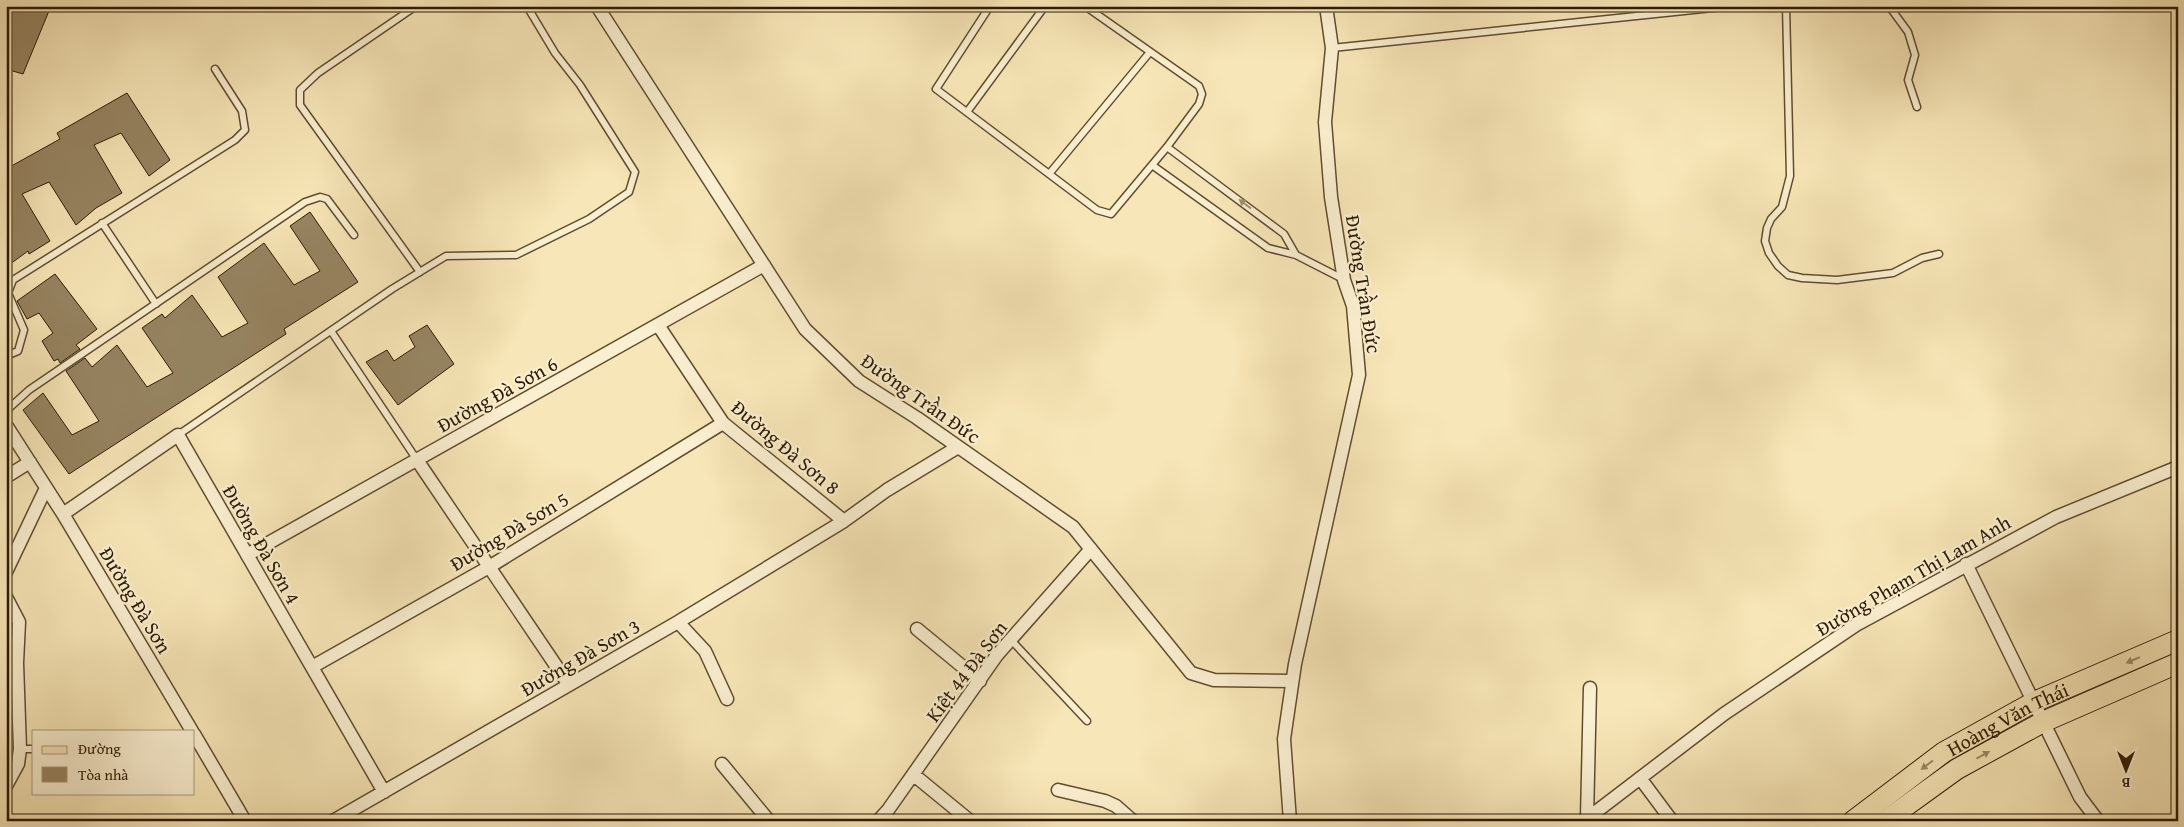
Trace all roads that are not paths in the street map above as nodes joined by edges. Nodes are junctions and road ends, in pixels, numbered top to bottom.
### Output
1 (416, 6) edge
2 (524, 6) edge
3 (597, 6) edge
4 (990, 6) edge
5 (1045, 6) edge
6 (1085, 6) edge
7 (1326, 6) edge
8 (1654, 6) edge
9 (1732, 6) edge
10 (1786, 6) edge
11 (1889, 6) edge
12 (1654, 14) junction
13 (1332, 48) junction
14 (1150, 52) junction
15 (216, 69) dead end
16 (1917, 107) dead end
17 (967, 112) junction
18 (1167, 147) junction
19 (1152, 165) junction
20 (1049, 174) junction
21 (102, 223) junction
22 (354, 235) dead end
23 (1938, 254) dead end
24 (1296, 255) junction
25 (764, 265) junction
26 (420, 272) junction
27 (1344, 280) junction
28 (156, 304) junction
29 (658, 325) junction
30 (331, 331) junction
31 (6, 356) edge
32 (6, 411) edge
33 (723, 423) junction
34 (6, 426) edge
35 (178, 435) junction
36 (958, 447) junction
37 (417, 460) junction
38 (30, 462) junction
39 (2178, 467) edge
40 (6, 477) edge
41 (46, 488) junction
42 (63, 514) junction
43 (844, 520) junction
44 (1090, 549) junction
45 (247, 555) junction
46 (1966, 564) junction
47 (489, 566) junction
48 (6, 572) edge
49 (6, 597) edge
50 (678, 622) junction
51 (917, 628) dead end
52 (1011, 640) junction
53 (2178, 640) edge
54 (2178, 663) edge
55 (312, 667) junction
56 (980, 681) junction
57 (1292, 681) junction
58 (569, 685) junction
59 (1590, 688) dead end
60 (727, 699) dead end
61 (2034, 702) junction
62 (1087, 721) dead end
63 (2044, 722) junction
64 (191, 730) edge
65 (195, 736) edge
66 (20, 749) junction
67 (32, 749) edge
68 (722, 764) dead end
69 (914, 774) junction
70 (1640, 778) junction
71 (6, 786) edge
72 (1058, 790) dead end
73 (384, 792) junction
74 (1585, 819) edge
75 (245, 821) edge
76 (333, 821) edge
77 (770, 821) edge
78 (878, 821) edge
79 (970, 821) edge
80 (1133, 821) edge
81 (1290, 821) edge
82 (1672, 821) edge
83 (1853, 821) edge
84 (1885, 821) edge
85 (2098, 821) edge

1 - 26 lane
2 - 26 lane
3 - 25 street, Đường Trần Đức
4 - 17 lane
5 - 17 lane
6 - 14 lane
7 - 13 street, Đường Trần Đức
8 - 12 lane
9 - 12 lane
10 - 23 lane
11 - 16 lane
12 - 13 lane
13 - 27 street, Đường Trần Đức
14 - 18 lane
14 - 20 lane
15 - 21 lane
17 - 20 lane
18 - 19 lane
24 -> 18 lane
19 - 20 lane
19 - 24 lane
21 - 28 lane
21 - 31 lane
22 - 28 lane
24 - 27 lane
25 - 29 street, Đường Đà Sơn 6
25 - 36 street, Đường Trần Đức
26 - 30 lane
27 - 57 street, Đường Trần Đức
28 - 32 lane
29 - 33 street, Đường Đà Sơn 8
29 - 37 street, Đường Đà Sơn 6
30 - 35 lane
30 - 37 lane
33 - 43 street, Đường Đà Sơn 8
33 - 47 street, Đường Đà Sơn 5
34 - 38 street, Đường Đà Sơn
35 - 42 street
35 - 45 street, Đường Đà Sơn 4
36 - 43 street, Đường Đà Sơn 3
36 - 44 street, Đường Trần Đức
37 - 45 street, Đường Đà Sơn 6
37 - 47 street
38 - 40 street
38 - 41 street, Đường Đà Sơn
39 - 46 street, Đường Phạm Thị Lam Anh
41 - 42 street, Đường Đà Sơn
41 - 48 street
42 - 64 street, Đường Đà Sơn
43 - 50 street, Đường Đà Sơn 3
44 - 52 street, Kiệt 44 Đà Sơn
44 - 57 street, Đường Trần Đức
45 - 55 street, Đường Đà Sơn 4
46 - 61 street
46 - 70 street, Đường Phạm Thị Lam Anh
47 - 55 street, Đường Đà Sơn 5
47 - 58 street
49 - 66 street
50 - 58 street, Đường Đà Sơn 3
50 - 60 street
51 - 56 street
52 - 56 street, Kiệt 44 Đà Sơn
52 - 62 lane
53 -> 61 main road, Hoàng Văn Thái
54 - 63 main road
55 - 73 street, Đường Đà Sơn 4
56 - 69 street, Kiệt 44 Đà Sơn
57 - 81 street, Đường Trần Đức
58 - 73 street, Đường Đà Sơn 3
59 - 74 street, Đường Phạm Thị Lam Anh
61 - 63 street
61 -> 83 main road, Hoàng Văn Thái
84 -> 63 main road
63 - 85 street
65 - 75 street
66 - 67 lane
66 - 71 street
68 - 77 street
69 - 78 street, Kiệt 44 Đà Sơn
69 - 79 street
70 - 74 street, Đường Phạm Thị Lam Anh
70 - 82 street
72 - 80 street
73 - 76 street, Đường Đà Sơn 3

